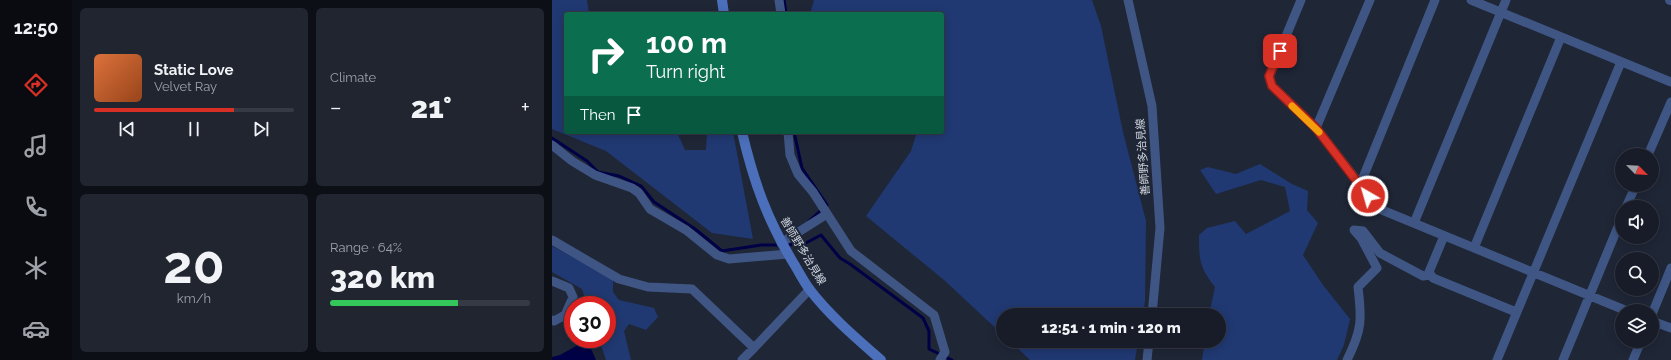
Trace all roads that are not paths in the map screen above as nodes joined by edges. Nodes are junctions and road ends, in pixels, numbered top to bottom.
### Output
1 (722, 0) edge
2 (779, 0) edge
3 (1128, 0) edge
4 (1301, 0) edge
5 (1370, 0) edge
6 (1435, 0) edge
7 (1471, 0) edge
8 (1506, 0) edge
9 (724, 12) edge
10 (782, 12) edge
11 (1502, 12) junction
12 (1561, 37) junction
13 (1621, 62) junction
14 (1671, 82) edge
15 (1671, 102) edge
16 (1316, 128) junction
17 (743, 134) edge
18 (788, 134) edge
19 (552, 145) edge
20 (1651, 148) edge
21 (1360, 185) junction
22 (826, 214) junction
23 (1414, 223) junction
24 (1615, 234) edge
25 (1444, 236) junction
26 (552, 240) edge
27 (784, 248) junction
28 (1474, 248) junction
29 (1671, 268) edge
30 (1533, 272) junction
31 (1431, 275) junction
32 (552, 281) edge
33 (810, 289) junction
34 (1589, 295) junction
35 (1656, 304) edge
36 (1615, 306) edge
37 (1153, 308) edge
38 (1516, 312) junction
39 (552, 320) edge
40 (1659, 324) edge
41 (1671, 328) edge
42 (754, 348) junction
43 (1149, 348) edge
44 (1638, 348) edge
45 (942, 356) edge
46 (742, 360) edge
47 (881, 360) edge
48 (1148, 360) edge
49 (1347, 360) edge
50 (1497, 360) edge
51 (1563, 360) edge
52 (1633, 360) edge

1 - 9 main road
2 - 10 street
3 - 37 street, 善師野多治見線
4 - 16 street
5 - 16 street
6 - 21 street
7 - 11 street
8 - 11 street
11 - 12 street
11 - 23 street
12 - 13 street
12 - 28 street
13 - 14 street
13 - 30 street
15 - 20 street
16 - 21 street
17 - 27 main road, 善師野多治見線
18 - 22 street
19 - 27 street
21 - 23 street
22 - 27 street
22 - 45 street
23 - 25 street
24 - 34 street
25 - 28 street
25 - 31 street
26 - 42 street
27 - 33 main road, 善師野多治見線
28 - 30 street
29 - 35 street
30 - 34 street
30 - 38 street
31 - 38 street
31 - 49 street
32 - 39 street
33 - 42 street
33 - 47 main road, 善師野多治見線
34 - 36 street
34 - 51 street
38 - 50 street
40 - 41 street
42 - 46 street
43 - 48 street
44 - 52 street

